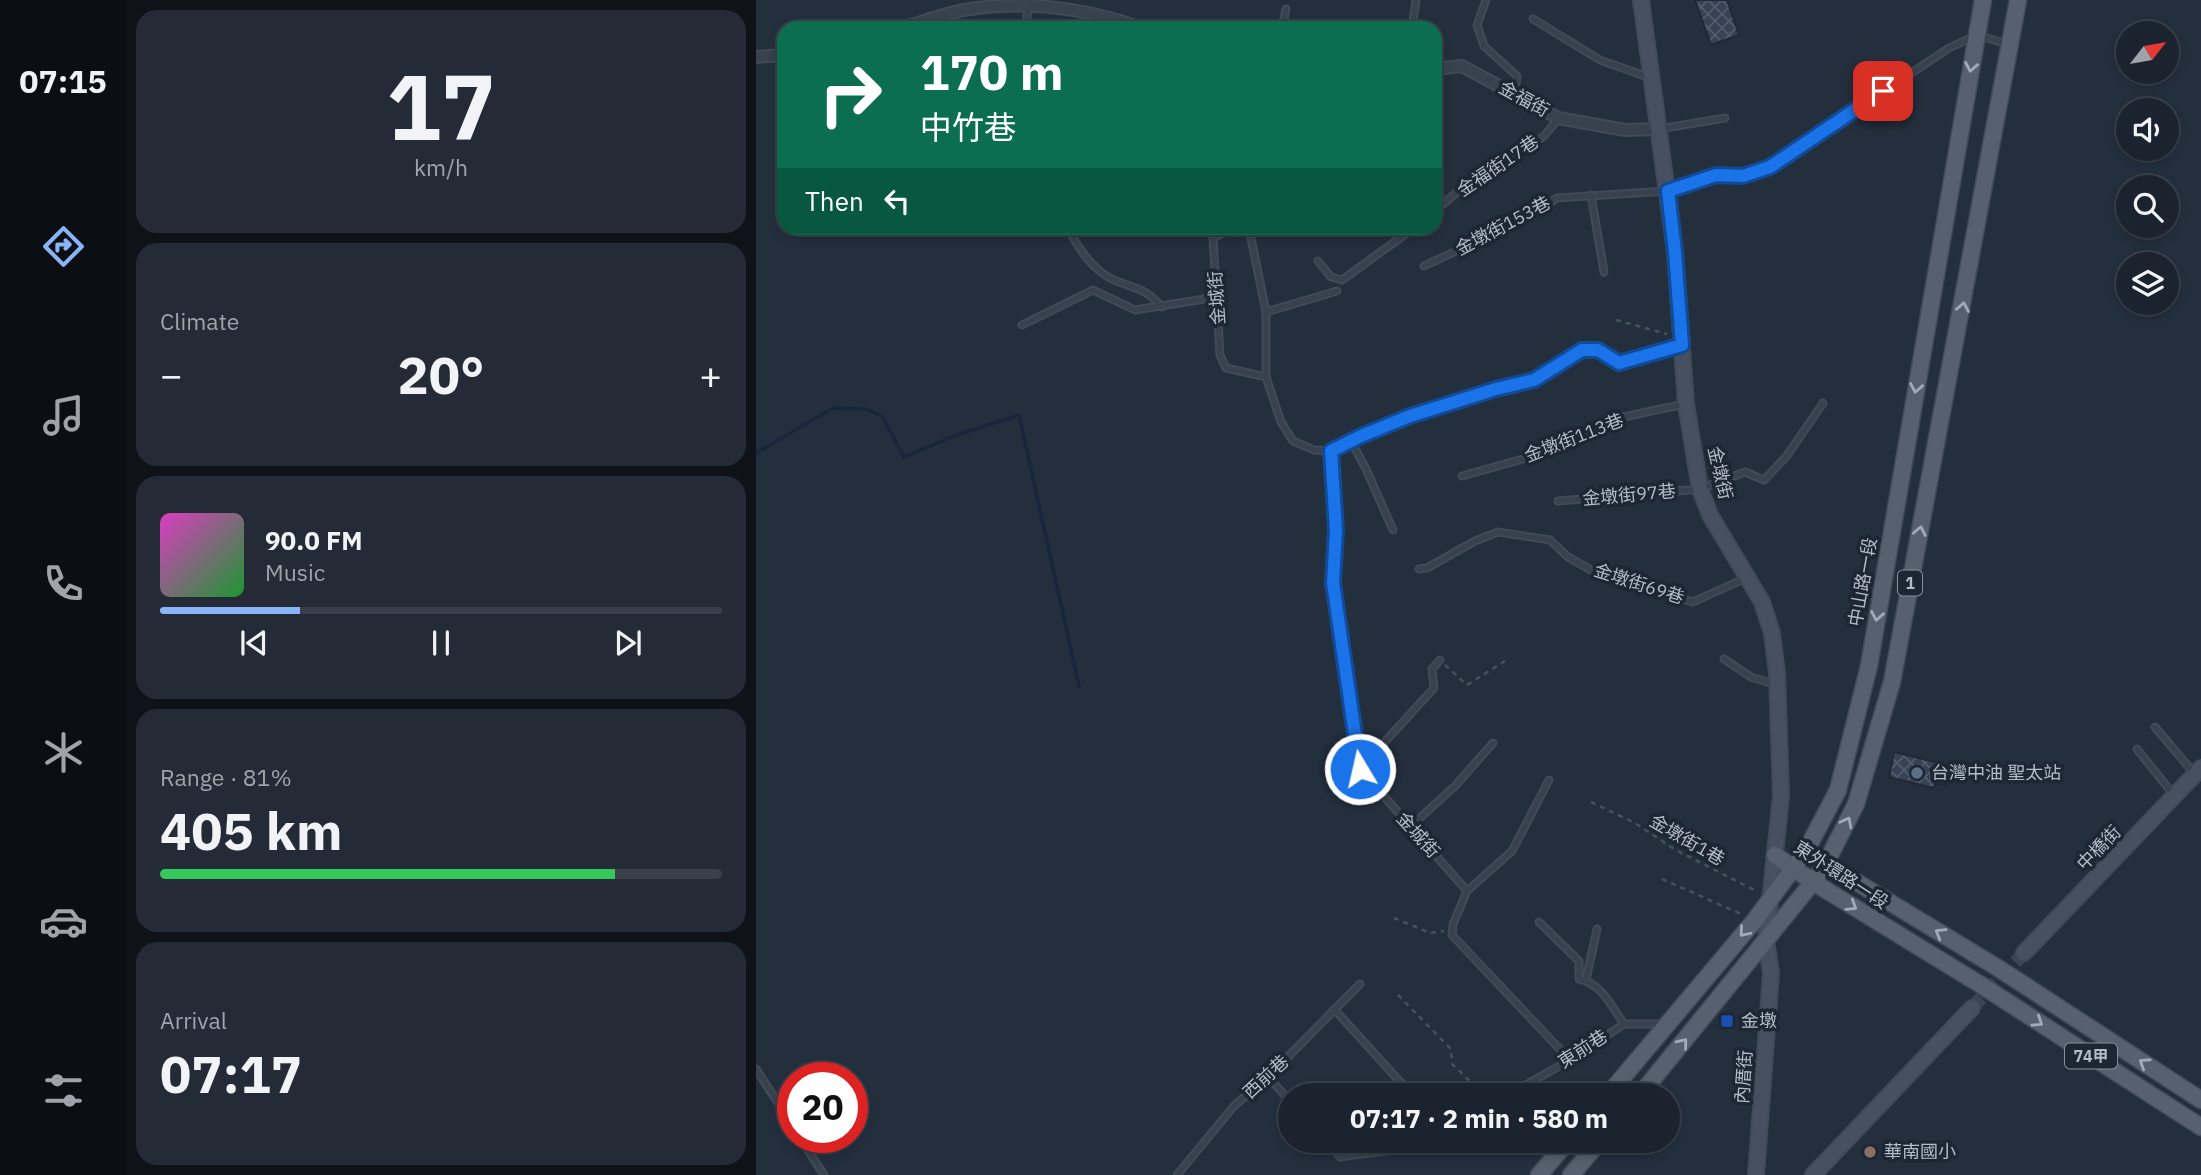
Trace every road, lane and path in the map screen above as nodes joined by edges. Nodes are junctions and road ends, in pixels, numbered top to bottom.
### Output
1 (1416, 0) edge
2 (1486, 0) edge
3 (1641, 0) edge
4 (1983, 0) edge
5 (2018, 0) edge
6 (1031, 2) edge
7 (1286, 9) dead end
8 (1533, 19) dead end
9 (926, 21) edge
10 (1027, 21) edge
11 (1122, 21) edge
12 (1283, 21) edge
13 (1413, 21) edge
14 (1977, 35) junction
15 (2011, 45) junction
16 (777, 55) edge
17 (756, 57) edge
18 (1442, 68) edge
19 (1651, 78) junction
20 (1515, 93) junction
21 (1558, 118) junction
22 (1725, 118) dead end
23 (1658, 129) junction
24 (1668, 191) junction
25 (1591, 195) junction
26 (1442, 205) edge
27 (1072, 235) edge
28 (1219, 235) edge
29 (1250, 235) edge
30 (1404, 235) edge
31 (1318, 261) dead end
32 (1424, 266) dead end
33 (1604, 272) dead end
34 (1337, 291) dead end
35 (1217, 297) junction
36 (1162, 307) junction
37 (1266, 312) junction
38 (1616, 320) dead end
39 (1022, 325) dead end
40 (1682, 341) junction
41 (1266, 377) junction
42 (1824, 403) dead end
43 (1686, 404) junction
44 (1351, 441) junction
45 (1331, 451) junction
46 (1462, 476) dead end
47 (1700, 489) junction
48 (1558, 501) dead end
49 (1393, 530) dead end
50 (1419, 569) dead end
51 (1746, 578) junction
52 (1724, 659) dead end
53 (1440, 660) joint
54 (1505, 661) dead end
55 (1777, 685) junction
56 (2155, 727) dead end
57 (1493, 743) dead end
58 (2137, 749) dead end
59 (1360, 769) junction
60 (2198, 771) edge
61 (1549, 780) dead end
62 (2175, 796) junction
63 (1591, 802) dead end
64 (1411, 826) junction
65 (1806, 851) junction
66 (1775, 855) junction
67 (1826, 863) junction
68 (1794, 868) junction
69 (1662, 879) dead end
70 (1813, 882) junction
71 (1467, 891) junction
72 (1770, 899) junction
73 (1394, 918) dead end
74 (1755, 920) junction
75 (1539, 922) dead end
76 (1597, 929) dead end
77 (1452, 930) junction
78 (1766, 940) junction
79 (2024, 953) tunnel mouth
80 (1586, 980) junction
81 (1360, 984) dead end
82 (1398, 995) dead end
83 (1972, 1008) tunnel mouth
84 (1334, 1009) junction
85 (1625, 1024) junction
86 (1667, 1024) junction
87 (1570, 1060) junction
88 (756, 1069) edge
89 (1268, 1077) junction
90 (1401, 1083) edge
91 (1472, 1083) edge
92 (1529, 1083) edge
93 (1618, 1083) edge
94 (1650, 1083) edge
95 (1278, 1088) edge
96 (2201, 1100) edge
97 (777, 1101) edge
98 (2201, 1127) edge
99 (810, 1153) edge
100 (1336, 1153) edge
101 (1370, 1153) edge
102 (1558, 1153) edge
103 (1590, 1153) edge
104 (824, 1175) edge
105 (1177, 1175) edge
106 (1539, 1175) edge
107 (1571, 1175) edge
108 (1756, 1175) edge
109 (1813, 1175) edge

1 - 13 lane
2 - 20 lane
3 - 19 street, 金墩街
4 - 14 main road, 中山路一段 / 1
5 - 15 main road, 1
6 - 9 street
6 - 10 lane
6 - 11 street
7 - 12 lane
8 - 19 lane
14 - 15 lane
14 - 24 lane, 金墩街153巷
14 -> 65 main road, 中山路一段 / 1
67 -> 15 main road, 1
16 - 17 street
18 - 20 street, 金福街
19 - 23 street, 金墩街
20 - 21 street, 金福街
21 - 23 street, 金福街
21 - 26 lane, 金福街17巷
22 - 23 lane
23 - 24 street, 金墩街
24 - 25 lane, 金墩街153巷
24 - 40 street, 金墩街
25 - 32 lane, 金墩街153巷
25 - 33 lane
27 - 36 lane
28 - 35 lane, 金城街
29 - 37 lane
30 - 31 lane
34 - 37 lane
35 - 36 lane
35 - 41 lane, 金城街
36 - 39 lane
37 - 41 lane
38 - 40 path
40 - 43 street, 金墩街
40 - 44 lane
41 - 45 lane
42 - 47 lane, 金墩街97巷
43 - 46 lane, 金墩街113巷
43 - 47 street, 金墩街
44 - 45 lane
44 - 49 lane
45 - 59 lane
47 - 48 lane, 金墩街97巷
47 - 51 street, 金墩街
50 - 51 lane, 金墩街69巷
51 - 55 street, 金墩街
52 - 55 lane
53 - 54 path
53 - 59 lane
55 - 66 street, 金墩街
56 - 60 lane
57 - 64 lane
58 - 62 lane
59 - 64 lane, 金城街
60 - 62 street, 中橋街
61 - 71 lane
62 - 79 street, 中橋街
63 - 72 path, 金墩街1巷
64 - 71 lane, 金城街
65 - 66 main road, 東外環路一段
65 - 67 main road, 東外環路一段 / 74甲
65 - 68 main road, 中山路一段 / 1
66 - 68 main road, 東外環路一段 / 74甲
66 - 72 street, 金墩街
67 - 70 main road, 1
96 -> 67 main road, 東外環路一段 / 74甲
68 - 70 main road, 東外環路一段 / 74甲
68 - 72 main road, 中山路一段 / 1
69 - 74 path
70 - 78 main road, 1
70 -> 98 main road, 東外環路一段 / 74甲
71 - 77 lane
72 - 74 main road, 中山路一段 / 1
72 - 78 street, 金墩街
73 - 77 path
74 -> 86 main road, 中山路一段 / 1
75 - 80 lane
76 - 80 lane
77 - 87 lane
94 -> 78 main road, 1
78 - 108 street, 內厝街
80 - 85 lane
81 - 84 lane, 西前巷
82 - 91 path
83 - 109 street
84 - 89 lane, 西前巷
84 - 90 lane
85 - 86 lane, 東前巷
85 - 87 lane, 東前巷
86 - 93 main road, 中山路一段 / 1
87 - 92 lane, 東前巷
88 - 97 lane
89 - 95 lane
89 - 105 lane, 西前巷
99 - 104 lane
100 - 101 lane
102 - 106 main road
103 - 107 main road

